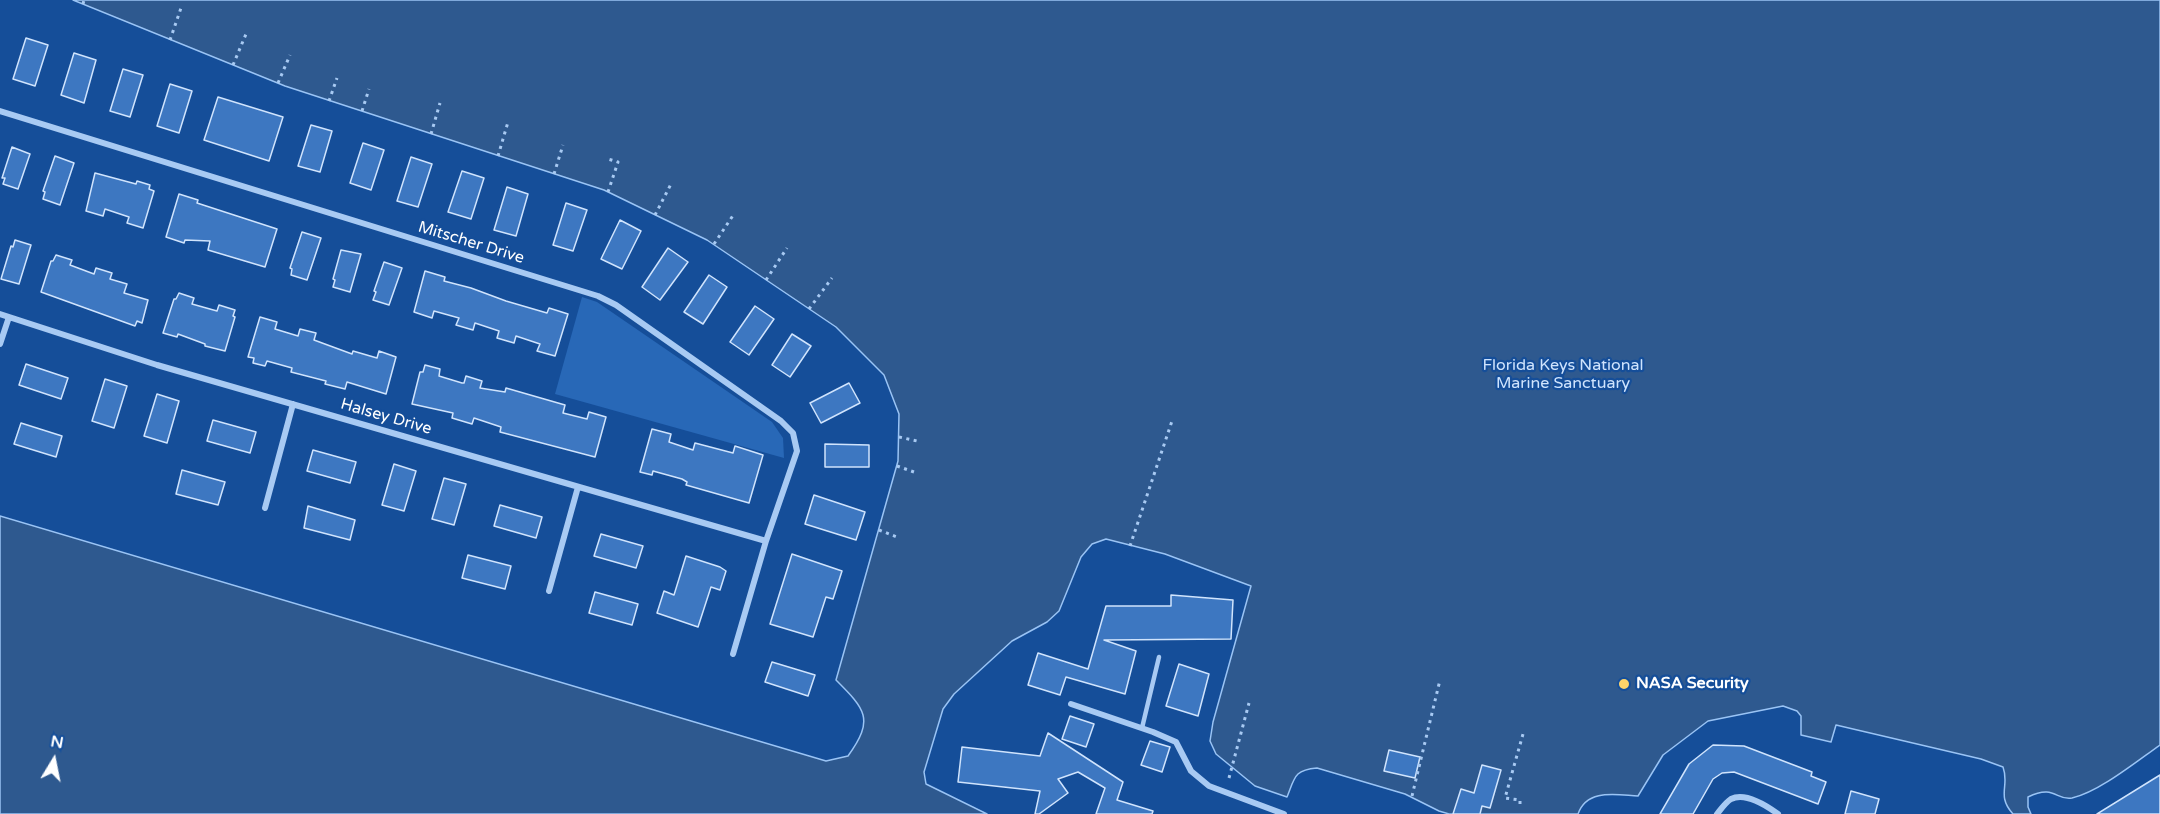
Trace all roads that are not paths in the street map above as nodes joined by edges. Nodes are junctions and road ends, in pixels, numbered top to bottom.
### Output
1 (0, 111) edge
2 (0, 314) edge
3 (9, 317) junction
4 (0, 344) edge
5 (293, 404) junction
6 (578, 487) junction
7 (265, 508) dead end
8 (766, 541) junction
9 (549, 591) dead end
10 (733, 654) dead end
11 (1159, 657) dead end
12 (1071, 704) dead end
13 (1142, 728) junction
14 (1284, 814) edge
15 (1717, 814) edge
16 (1778, 814) edge

1 - 8 street, Mitscher Drive
2 - 3 street, Halsey Drive
3 - 4 street
3 - 5 street, Halsey Drive
5 - 6 street, Halsey Drive
5 - 7 street
6 - 8 street, Halsey Drive
6 - 9 street
8 - 10 street, Mitscher Drive
11 - 13 lane
12 - 13 street
13 - 14 street
15 - 16 street

